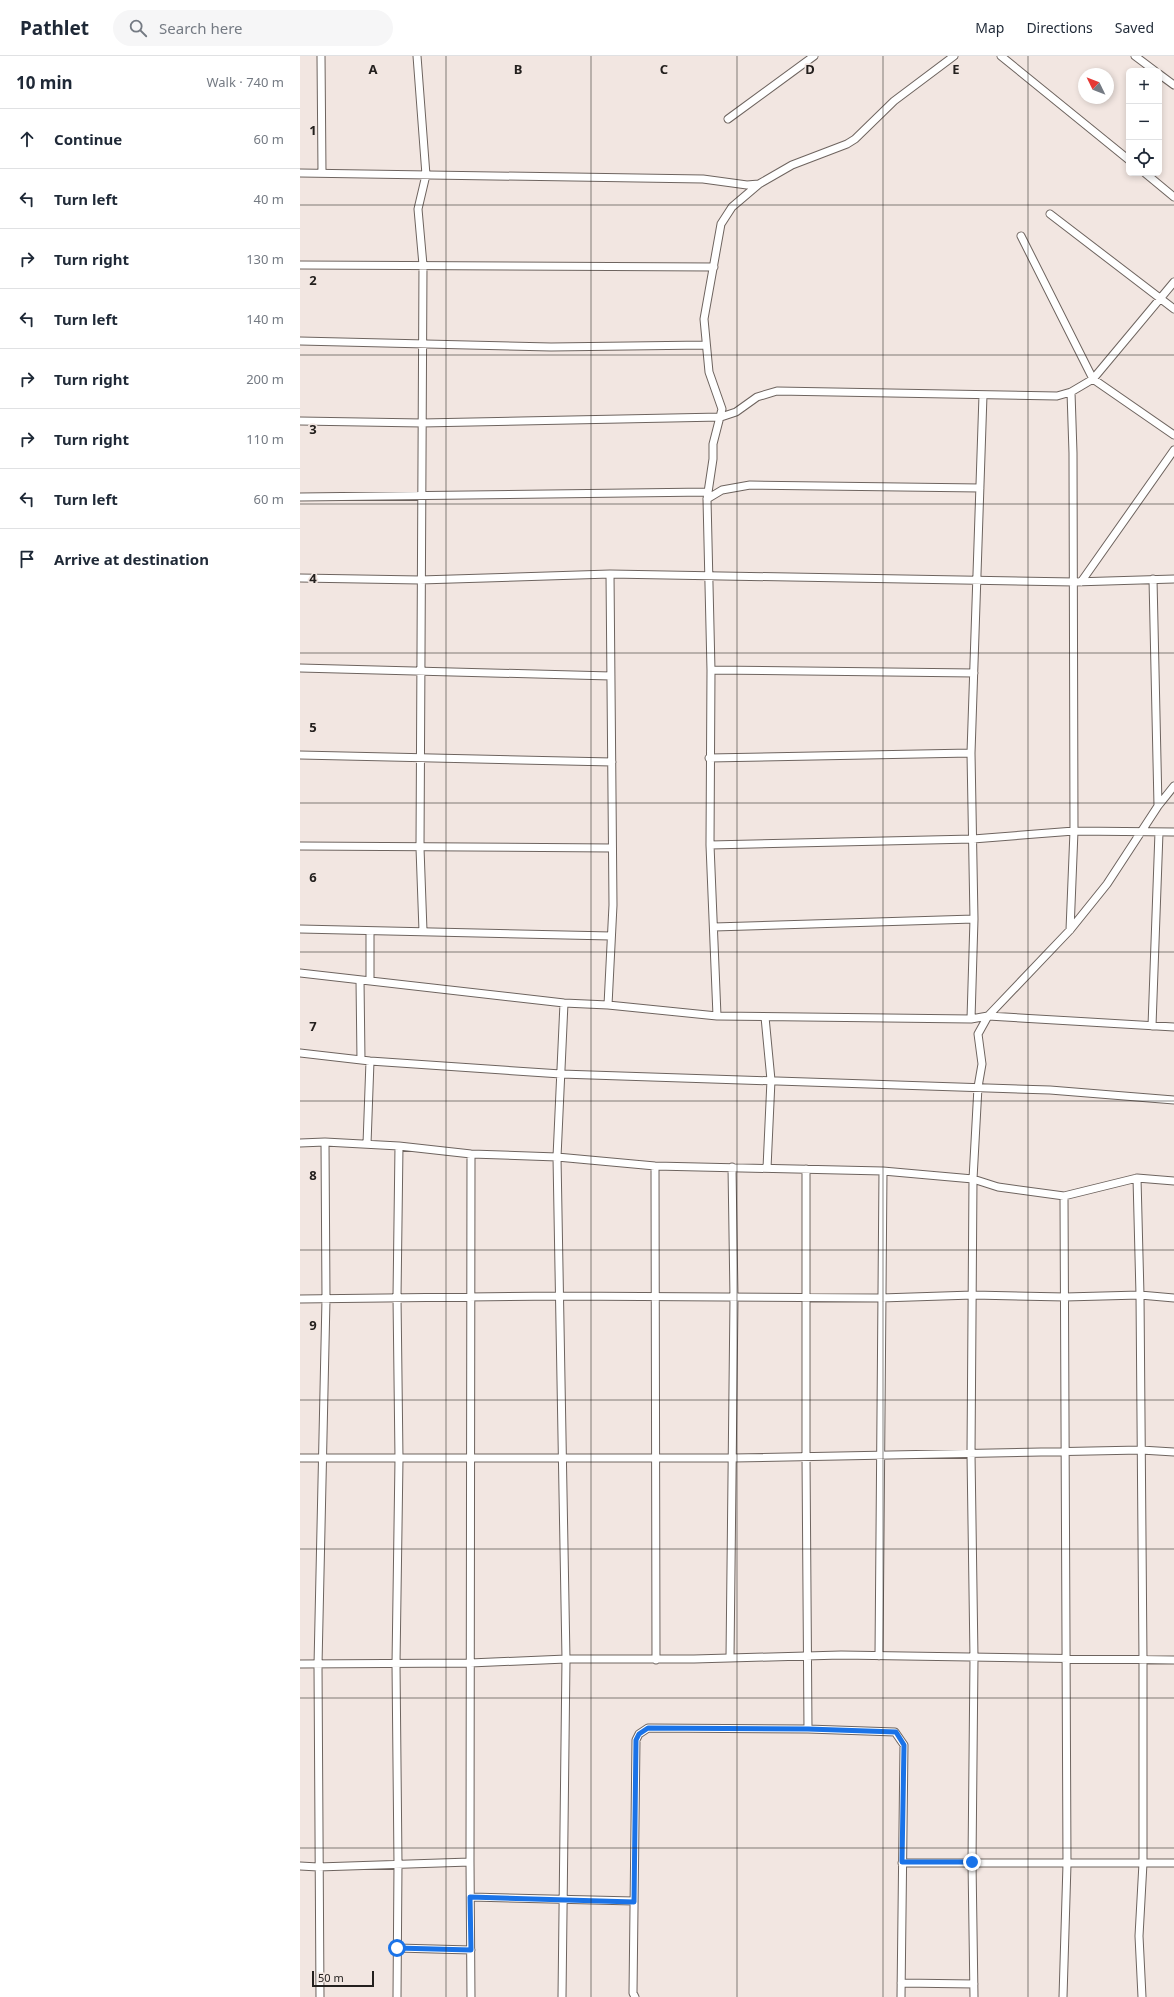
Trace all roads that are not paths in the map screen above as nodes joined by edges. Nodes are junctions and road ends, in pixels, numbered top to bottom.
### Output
1 (321, 56) edge
2 (417, 56) edge
3 (814, 56) edge
4 (954, 56) edge
5 (1001, 56) edge
6 (1135, 56) edge
7 (1151, 68) edge
8 (1162, 76) edge
9 (1174, 85) edge
10 (728, 119) dead end
11 (1126, 158) edge
12 (322, 172) junction
13 (300, 173) edge
14 (426, 175) junction
15 (1148, 176) edge
16 (759, 184) junction
17 (1174, 197) edge
18 (1050, 214) dead end
19 (1021, 236) dead end
20 (300, 265) edge
21 (423, 265) junction
22 (714, 267) junction
23 (1174, 282) edge
24 (1161, 299) junction
25 (1174, 308) edge
26 (300, 341) edge
27 (423, 343) junction
28 (706, 345) junction
29 (1093, 379) junction
30 (1071, 392) junction
31 (983, 395) junction
32 (721, 417) junction
33 (300, 421) edge
34 (422, 423) junction
35 (1174, 436) edge
36 (1174, 450) edge
37 (980, 488) junction
38 (422, 495) junction
39 (707, 495) junction
40 (300, 497) edge
41 (610, 574) junction
42 (708, 575) junction
43 (300, 578) edge
44 (977, 579) junction
45 (1153, 579) junction
46 (1174, 579) edge
47 (420, 580) junction
48 (1078, 582) junction
49 (300, 668) edge
50 (711, 670) junction
51 (420, 671) junction
52 (974, 673) junction
53 (611, 676) junction
54 (971, 753) junction
55 (300, 755) edge
56 (420, 757) junction
57 (710, 758) junction
58 (612, 762) junction
59 (1174, 786) edge
60 (1158, 806) junction
61 (1074, 831) junction
62 (1159, 832) junction
63 (1174, 832) edge
64 (1141, 833) junction
65 (973, 840) junction
66 (710, 844) junction
67 (300, 846) edge
68 (420, 848) junction
69 (612, 848) junction
70 (974, 919) junction
71 (714, 927) junction
72 (300, 929) edge
73 (1070, 930) junction
74 (423, 931) junction
75 (370, 932) junction
76 (611, 936) junction
77 (300, 973) edge
78 (360, 980) junction
79 (370, 981) junction
80 (564, 1003) junction
81 (608, 1005) junction
82 (717, 1016) junction
83 (988, 1016) junction
84 (765, 1017) junction
85 (971, 1019) junction
86 (1152, 1026) junction
87 (1174, 1027) edge
88 (300, 1053) edge
89 (361, 1060) junction
90 (370, 1061) junction
91 (561, 1074) junction
92 (771, 1080) junction
93 (978, 1087) junction
94 (1174, 1100) edge
95 (325, 1142) junction
96 (300, 1143) edge
97 (367, 1144) junction
98 (398, 1146) junction
99 (471, 1154) junction
100 (557, 1157) junction
101 (656, 1166) junction
102 (732, 1167) junction
103 (767, 1168) junction
104 (806, 1169) junction
105 (883, 1171) junction
106 (1137, 1178) junction
107 (973, 1179) junction
108 (1174, 1181) edge
109 (1064, 1196) junction
110 (973, 1295) junction
111 (1140, 1295) junction
112 (560, 1296) junction
113 (397, 1297) junction
114 (655, 1297) junction
115 (805, 1297) junction
116 (1065, 1297) junction
117 (470, 1298) junction
118 (734, 1298) junction
119 (881, 1298) junction
120 (1174, 1298) edge
121 (300, 1299) edge
122 (326, 1299) junction
123 (1141, 1450) junction
124 (1174, 1452) edge
125 (1066, 1453) junction
126 (971, 1454) junction
127 (806, 1456) junction
128 (881, 1456) junction
129 (300, 1458) edge
130 (563, 1458) junction
131 (654, 1458) junction
132 (733, 1458) junction
133 (324, 1459) junction
134 (399, 1459) junction
135 (470, 1459) junction
136 (807, 1656) junction
137 (879, 1656) junction
138 (730, 1658) junction
139 (974, 1658) junction
140 (566, 1659) junction
141 (656, 1660) junction
142 (1067, 1660) junction
143 (1143, 1660) junction
144 (1174, 1660) edge
145 (470, 1662) junction
146 (300, 1664) edge
147 (396, 1664) junction
148 (318, 1665) junction
149 (808, 1729) junction
150 (470, 1862) junction
151 (902, 1862) junction
152 (972, 1862) junction
153 (1174, 1863) edge
154 (398, 1864) junction
155 (1067, 1864) junction
156 (1143, 1864) junction
157 (300, 1866) edge
158 (318, 1867) junction
159 (470, 1897) junction
160 (563, 1901) junction
161 (634, 1902) junction
162 (397, 1948) junction
163 (471, 1950) junction
164 (901, 1983) junction
165 (974, 1984) junction
166 (320, 1997) edge
167 (397, 1997) edge
168 (471, 1997) edge
169 (562, 1997) edge
170 (635, 1997) edge
171 (901, 1997) edge
172 (974, 1997) edge
173 (1063, 1997) edge
174 (1142, 1997) edge

1 - 12 street
2 - 14 street
3 - 10 street
4 - 16 street
5 - 11 street
6 - 7 street
8 - 9 street
12 - 13 street
12 - 14 street
14 - 16 street
14 - 21 street
15 - 17 street
16 - 22 street
18 - 24 street
19 - 29 street
20 - 21 street
21 - 22 street
21 - 27 street
22 - 28 street
23 - 24 street
24 - 25 street
24 - 29 street
26 - 27 street
27 - 28 street
27 - 34 street
28 - 32 street
29 - 30 street
29 - 35 street
30 - 31 street
30 - 48 street
31 - 32 street
31 - 37 street
32 - 34 street
32 - 39 street
33 - 34 street
34 - 38 street
36 - 48 street
37 - 39 street
37 - 44 street
38 - 39 street
38 - 40 street
38 - 47 street
39 - 42 street
41 - 42 street
41 - 47 street
41 - 53 street
42 - 44 street
42 - 50 street
43 - 47 street
44 - 48 street
44 - 52 street
45 - 46 street
45 - 48 street
45 - 60 street
47 - 51 street
48 - 61 street
49 - 51 street
50 - 52 street
50 - 57 street
51 - 53 street
51 - 56 street
52 - 54 street
53 - 58 street
54 - 57 street
54 - 65 street
55 - 56 street
56 - 58 street
56 - 68 street
57 - 66 street
58 - 69 street
59 - 60 street
60 - 64 street
61 - 64 street
61 - 65 street
61 - 73 street
62 - 63 street
62 - 64 street
62 - 86 street
64 - 73 street
65 - 66 street
65 - 70 street
66 - 71 street
67 - 68 street
68 - 69 street
68 - 74 street
69 - 76 street
70 - 71 street
70 - 85 street
71 - 82 street
72 - 75 street
73 - 83 street
74 - 75 street
74 - 76 street
75 - 79 street
76 - 81 street
77 - 78 street
78 - 79 street
78 - 89 street
79 - 80 street
80 - 81 street
80 - 91 street
81 - 82 street
82 - 84 street
83 - 85 street
83 - 86 street
83 - 93 street
84 - 85 street
84 - 92 street
86 - 87 street
88 - 89 street
89 - 90 street
90 - 91 street
90 - 97 street
91 - 92 street
91 - 100 street
92 - 93 street
92 - 103 street
93 - 94 street
93 - 107 street
95 - 96 street
95 - 97 street
95 - 122 street
97 - 98 street
98 - 99 street
98 - 113 street
99 - 100 street
99 - 117 street
100 - 101 street
100 - 112 street
101 - 102 street
101 - 114 street
102 - 103 street
102 - 118 street
103 - 104 street
104 - 105 street
104 - 115 street
105 - 107 street
105 - 119 street
106 - 108 street
106 - 109 street
106 - 111 street
107 - 109 street
107 - 110 street
109 - 116 street
110 - 116 street
110 - 119 street
110 - 126 street
111 - 116 street
111 - 120 street
111 - 123 street
112 - 114 street
112 - 117 street
112 - 130 street
113 - 117 street
113 - 122 street
113 - 134 street
114 - 118 street
114 - 131 street
115 - 118 street
115 - 119 street
115 - 127 street
116 - 125 street
117 - 135 street
118 - 132 street
119 - 128 street
121 - 122 street
122 - 133 street
123 - 124 street
123 - 125 street
123 - 143 street
125 - 126 street
125 - 142 street
126 - 128 street
126 - 139 street
127 - 128 street
127 - 132 street
127 - 136 street
128 - 137 street
129 - 133 street
130 - 131 street
130 - 135 street
130 - 140 street
131 - 132 street
131 - 141 street
132 - 138 street
133 - 134 street
133 - 148 street
134 - 135 street
134 - 147 street
135 - 145 street
136 - 137 street
136 - 138 street
136 - 149 street
137 - 139 street
138 - 141 street
139 - 142 street
139 - 152 street
140 - 141 street
140 - 145 street
140 - 160 street
142 - 143 street
142 - 155 street
143 - 144 street
143 - 156 street
145 - 147 street
145 - 150 street
146 - 148 street
147 - 148 street
147 - 154 street
148 - 158 street
149 - 151 street
149 - 161 street
150 - 154 street
150 - 159 street
151 - 152 street
151 - 164 street
152 - 155 street
152 - 165 street
153 - 156 street
154 - 158 street
154 - 162 street
155 - 156 street
155 - 173 street
156 - 174 street
157 - 158 street
158 - 166 street
159 - 160 street
159 - 163 street
160 - 161 street
160 - 169 street
161 - 170 street
162 - 163 street
162 - 167 street
163 - 168 street
164 - 165 street
164 - 171 street
165 - 172 street

